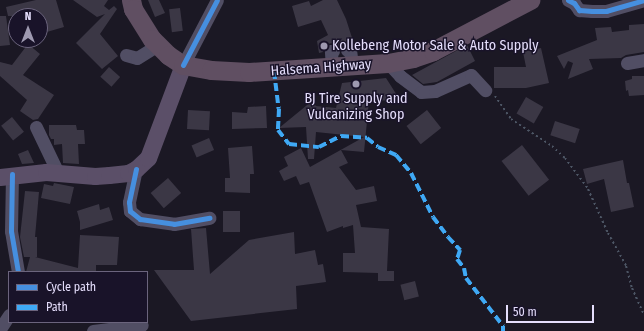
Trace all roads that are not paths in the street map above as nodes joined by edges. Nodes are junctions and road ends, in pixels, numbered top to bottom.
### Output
1 (131, 0) edge
2 (217, 0) edge
3 (530, 0) edge
4 (568, 0) edge
5 (644, 0) edge
6 (158, 45) junction
7 (126, 55) dead end
8 (644, 60) edge
9 (388, 63) junction
10 (627, 63) dead end
11 (183, 65) junction
12 (489, 91) road end
13 (36, 127) dead end
14 (136, 169) junction
15 (58, 173) junction
16 (6, 176) edge
17 (6, 194) edge
18 (209, 218) dead end
19 (18, 271) edge
20 (8, 317) edge
21 (142, 325) dead end
22 (0, 330) edge
23 (93, 331) edge

1 - 6 highway, Halsema Highway
2 - 11 street
3 - 9 highway, Halsema Highway
4 - 5 street
6 - 7 street
6 - 11 highway, Halsema Highway
8 - 10 street
9 - 11 highway, Halsema Highway
9 - 12 street
11 - 14 main road
13 - 15 street
14 - 15 main road
14 - 18 street
15 - 16 main road
16 - 17 street
17 - 19 street
20 - 22 street
21 - 23 street

